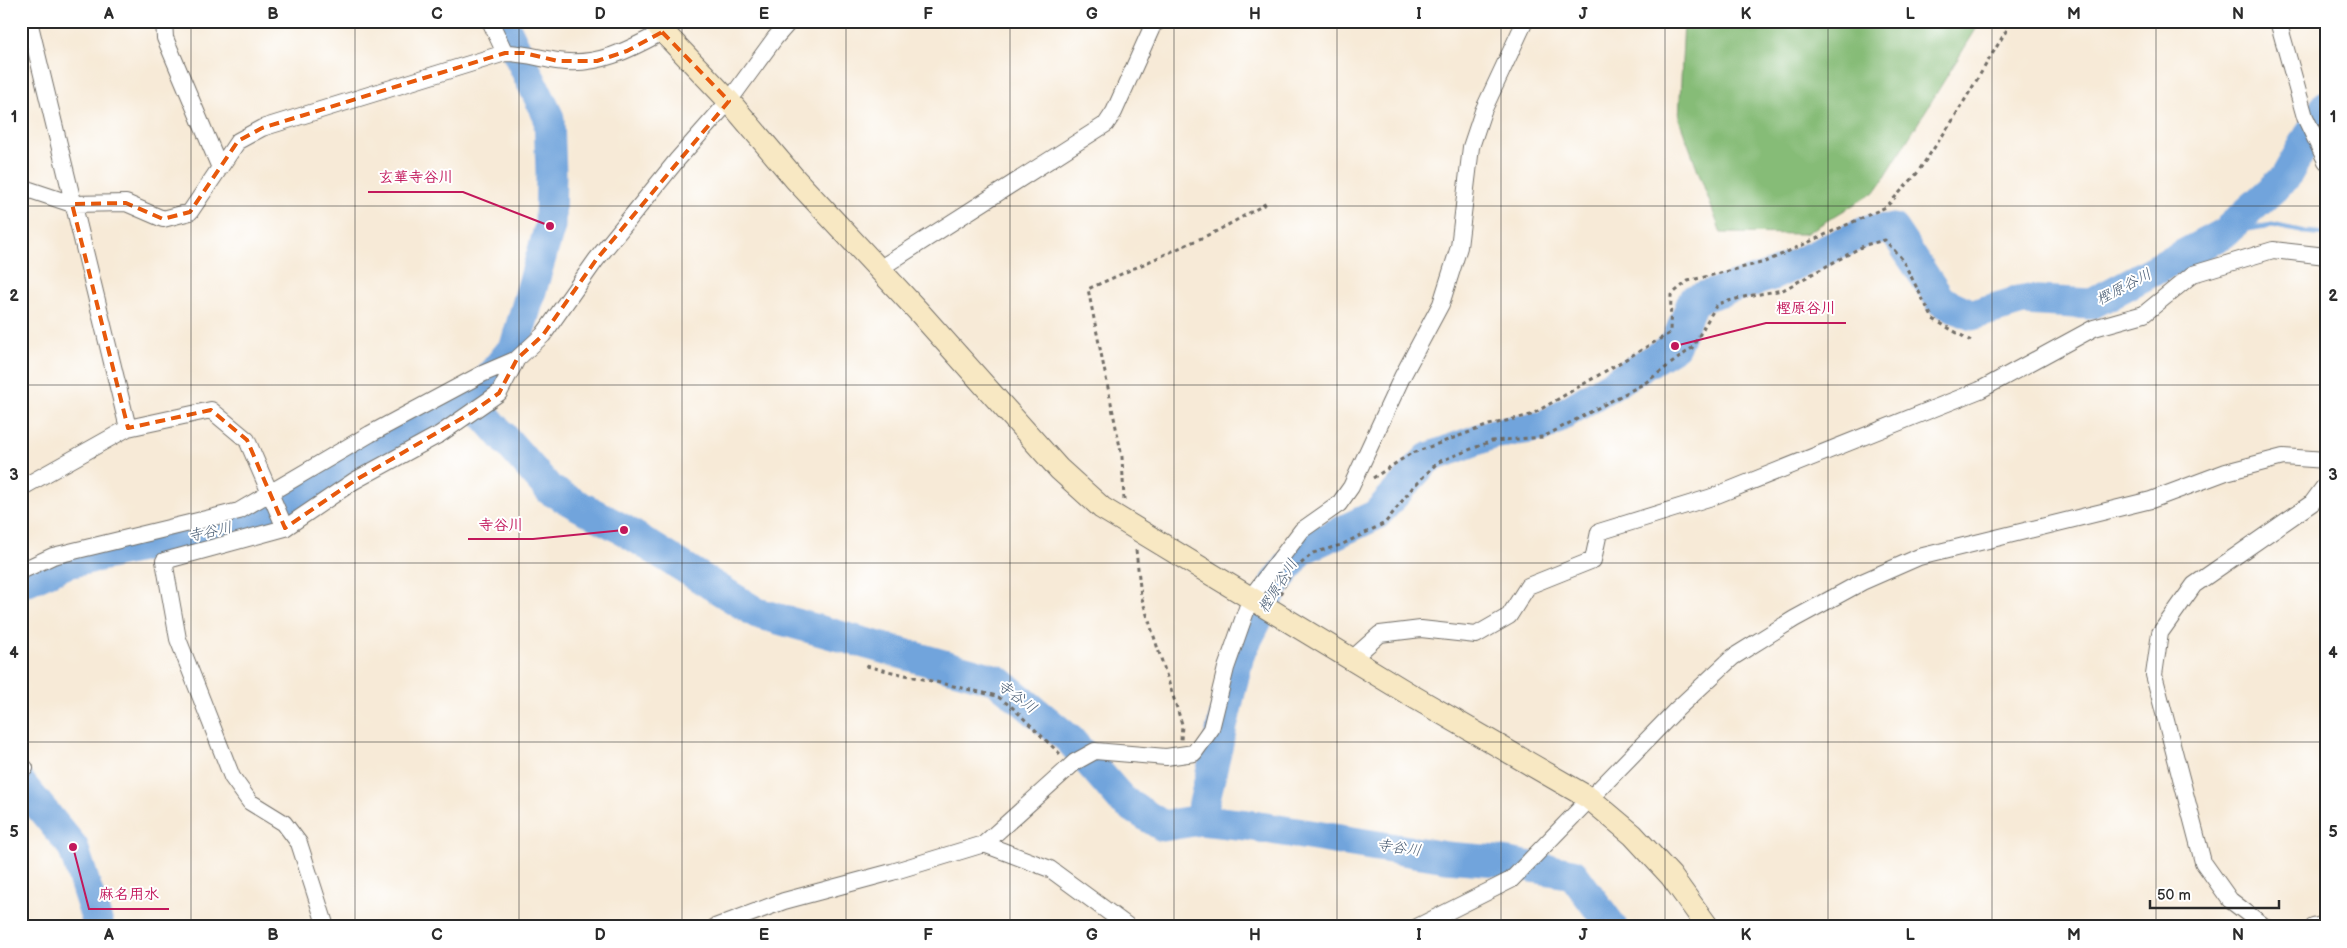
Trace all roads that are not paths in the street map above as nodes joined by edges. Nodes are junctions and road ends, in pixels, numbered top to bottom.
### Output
1 (29, 21) edge
2 (164, 21) edge
3 (490, 21) edge
4 (790, 21) edge
5 (1159, 21) edge
6 (1525, 21) edge
7 (2278, 21) edge
8 (658, 26) edge
9 (505, 53) junction
10 (729, 101) junction
11 (2326, 161) edge
12 (220, 168) junction
13 (21, 187) edge
14 (72, 204) junction
15 (2326, 256) edge
16 (879, 269) junction
17 (517, 359) junction
18 (128, 428) junction
19 (2326, 460) edge
20 (2326, 484) edge
21 (21, 488) edge
22 (270, 493) junction
23 (285, 528) junction
24 (21, 571) edge
25 (1251, 597) junction
26 (1352, 659) junction
27 (1589, 798) junction
28 (984, 844) junction
29 (2326, 924) edge
30 (326, 927) edge
31 (715, 927) edge
32 (1128, 927) edge
33 (1417, 927) edge
34 (1708, 927) edge
35 (2265, 927) edge
36 (2313, 927) edge

1 - 14 street
2 - 12 street
3 - 9 street
4 - 10 street
5 - 16 street
6 - 25 street
7 - 11 street
8 - 9 street
8 - 10 street
9 - 12 street
10 - 16 street
10 - 17 street
12 - 14 street
13 - 14 street
14 - 18 street
15 - 26 street
16 - 25 street
17 - 22 street
17 - 23 street
18 - 21 street
18 - 22 street
19 - 27 street
20 - 35 street
22 - 23 street
22 - 24 street
23 - 30 street
25 - 26 street
25 - 28 street
26 - 27 street
27 - 33 street
27 - 34 street
28 - 31 street
28 - 32 street
29 - 36 street

